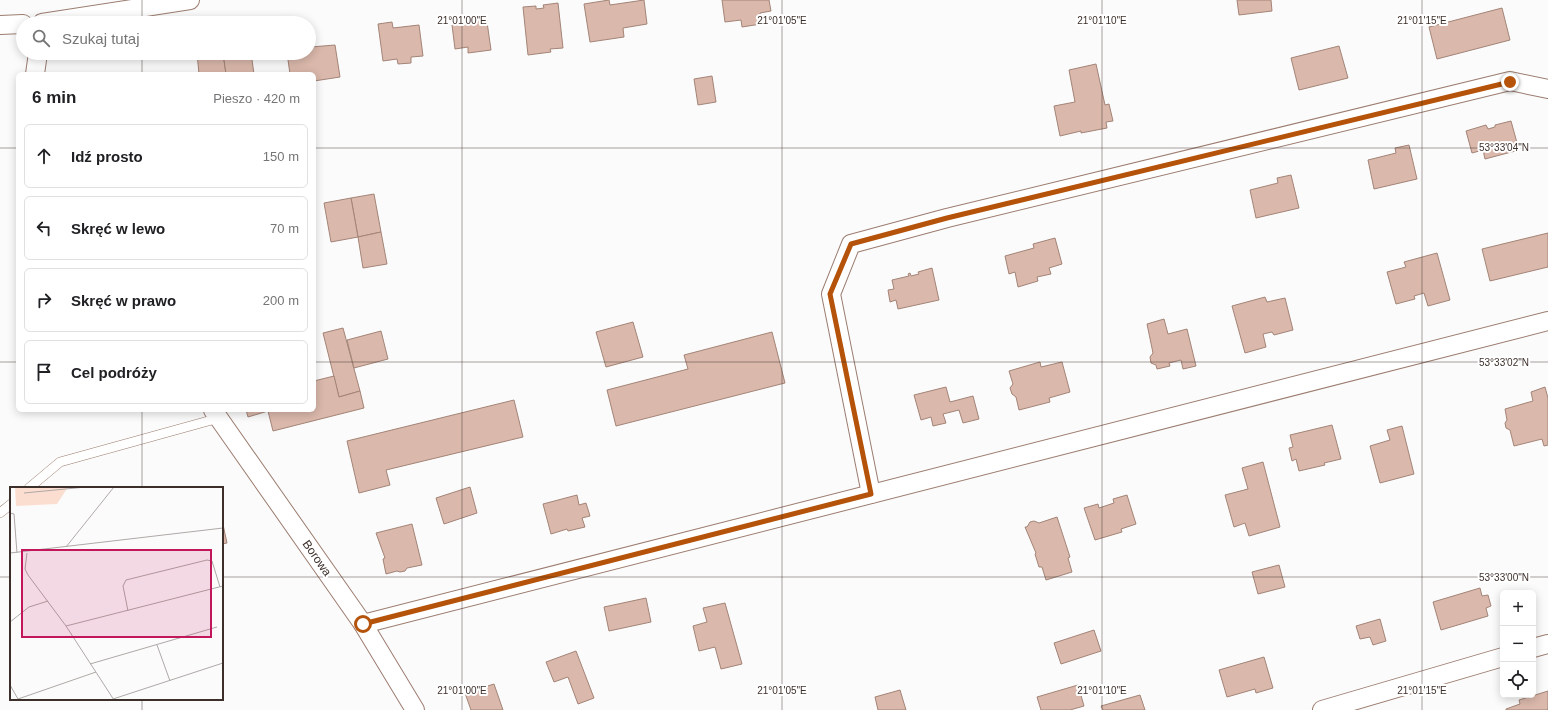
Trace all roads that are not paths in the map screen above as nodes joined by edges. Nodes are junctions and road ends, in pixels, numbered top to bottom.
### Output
1 (190, 0) edge
2 (87, 16) edge
3 (0, 24) edge
4 (16, 24) edge
5 (37, 60) edge
6 (35, 72) edge
7 (1548, 89) edge
8 (1548, 321) edge
9 (216, 414) edge
10 (31, 487) edge
11 (871, 494) junction
12 (10, 505) edge
13 (0, 513) edge
14 (363, 624) junction
15 (1548, 644) edge
16 (1536, 647) edge
17 (1500, 658) edge
18 (416, 710) edge
19 (1322, 710) edge

1 - 2 street
3 - 4 street
5 - 6 street
7 - 11 street
8 - 11 street
9 - 10 lane
9 - 14 street, Borowa
11 - 14 street
12 - 13 lane
14 - 18 street, Borowa
15 - 16 street
17 - 19 street

